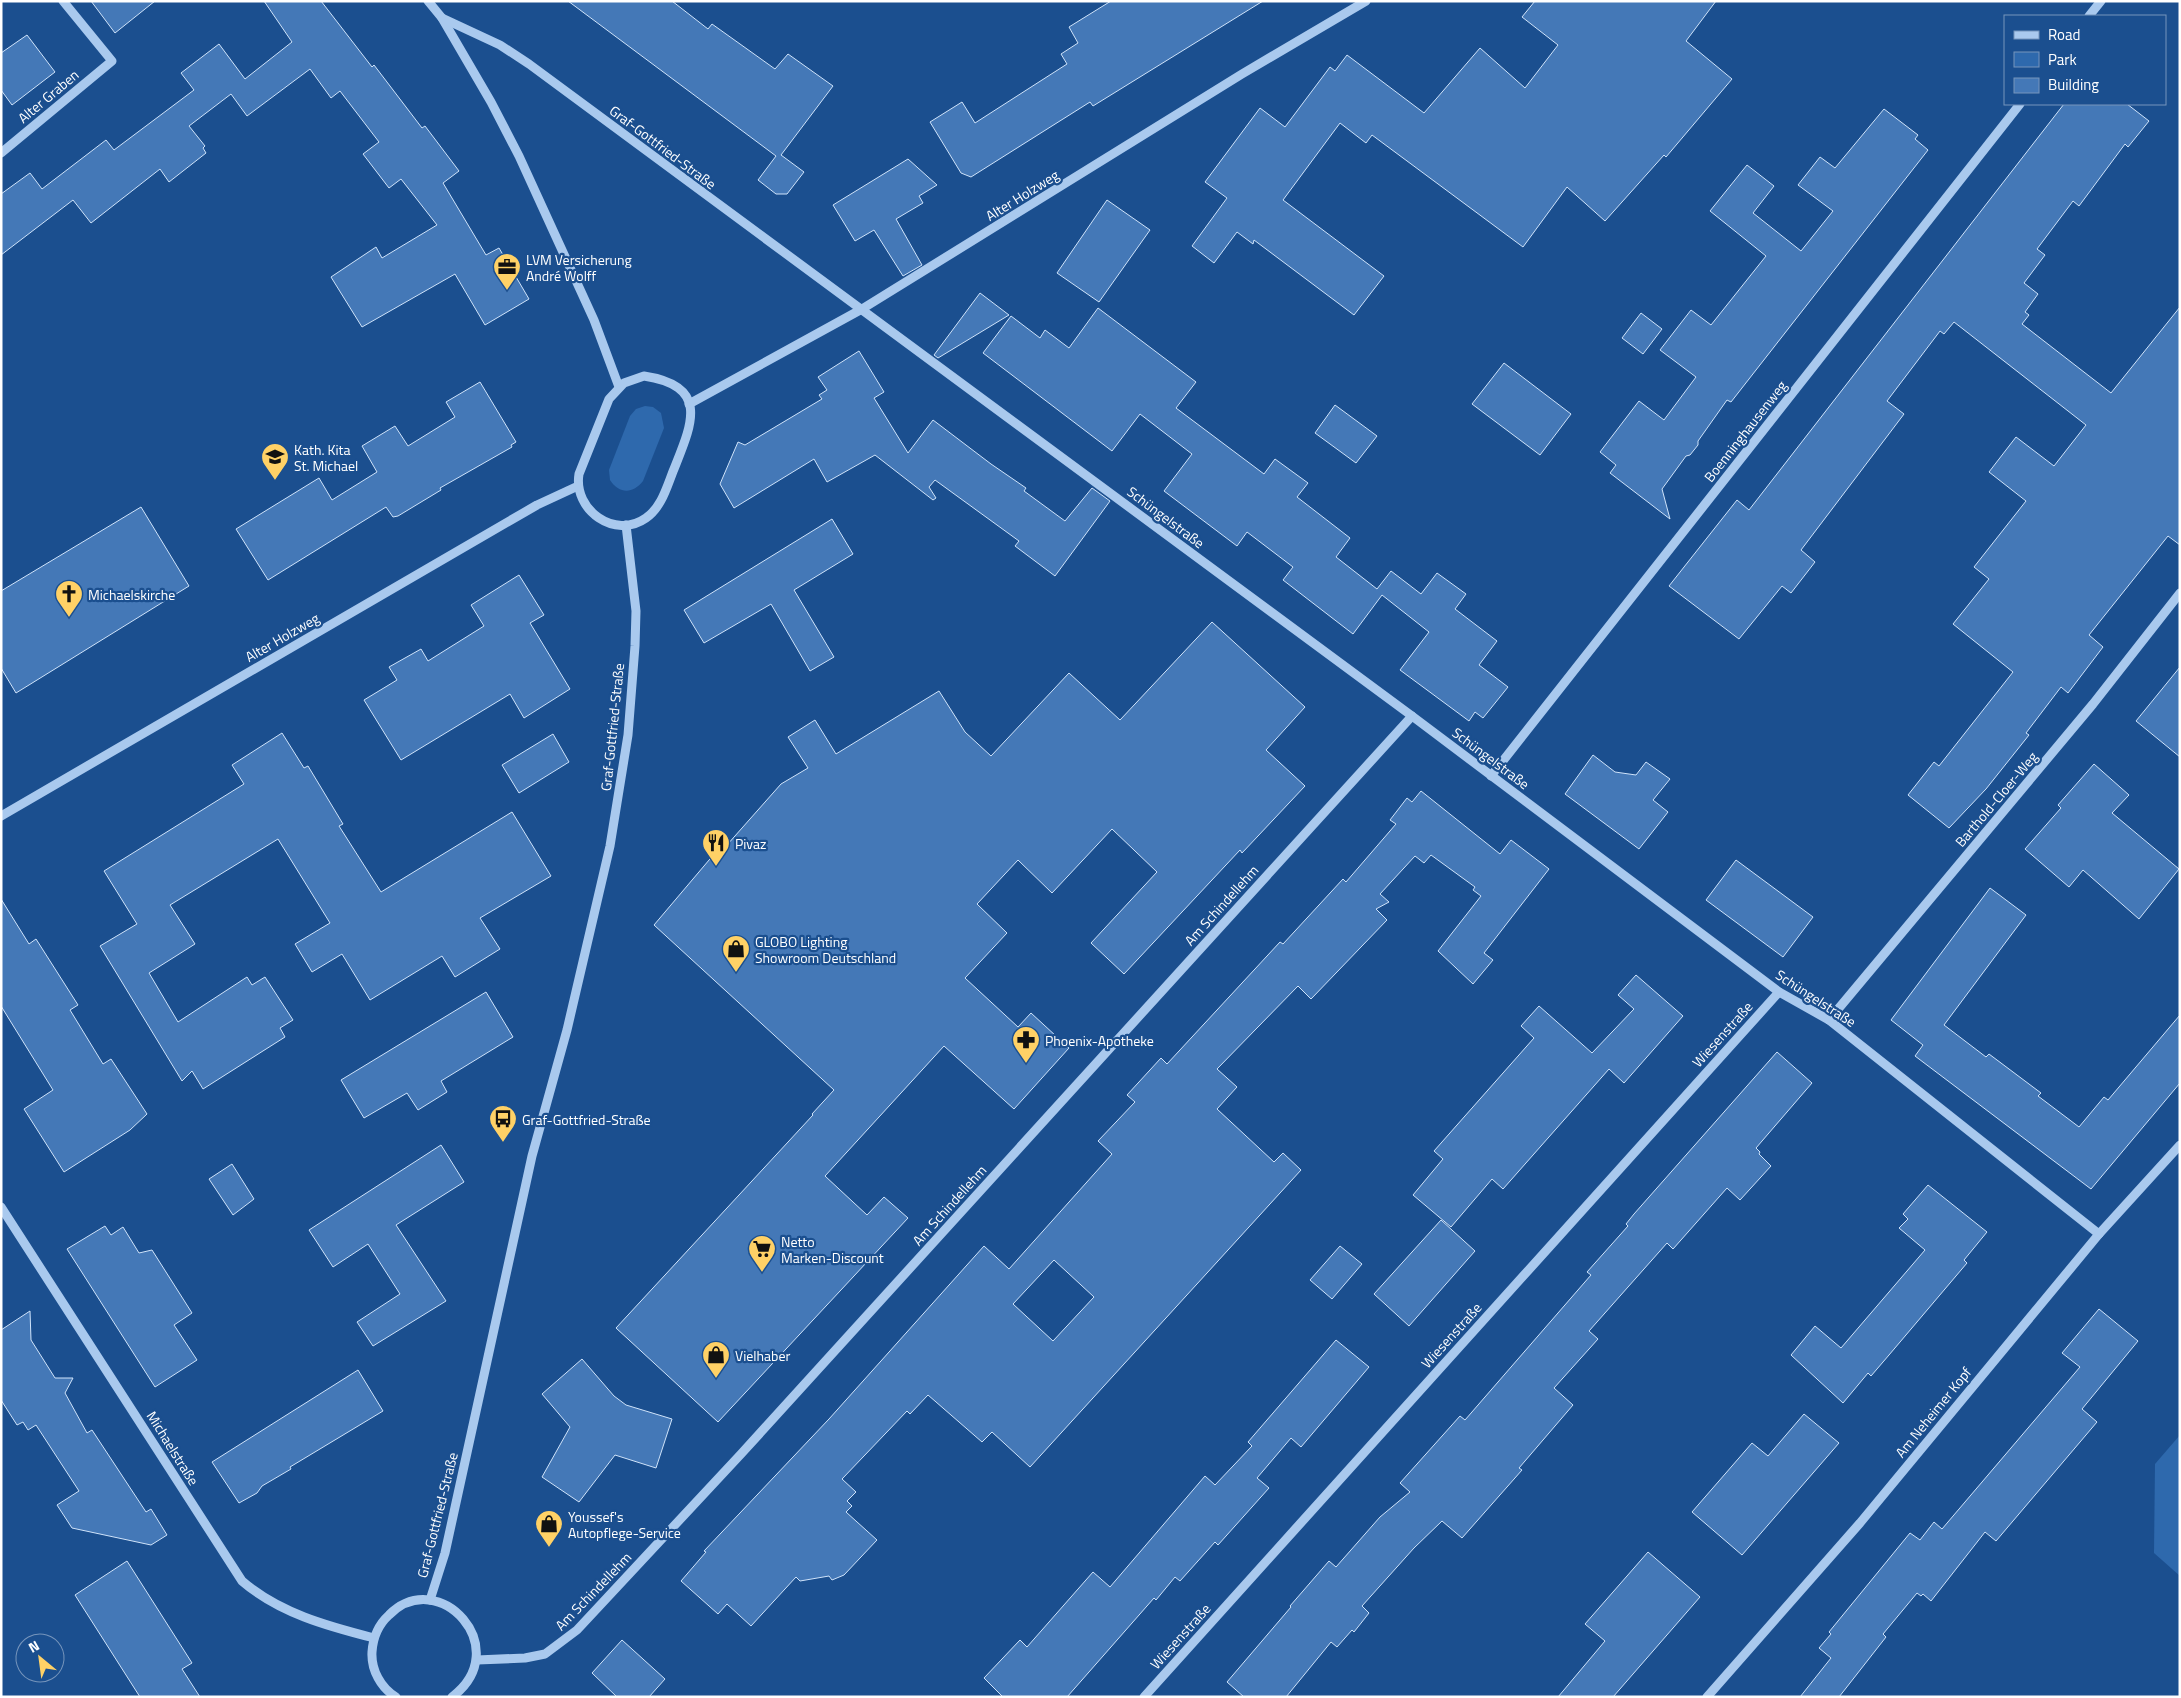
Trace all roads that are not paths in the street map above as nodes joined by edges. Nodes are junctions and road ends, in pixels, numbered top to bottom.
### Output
1 (62, 1) edge
2 (428, 1) edge
3 (1366, 1) edge
4 (2101, 1) edge
5 (2090, 15) edge
6 (442, 18) junction
7 (2019, 105) edge
8 (1, 153) edge
9 (862, 309) junction
10 (619, 387) junction
11 (689, 404) junction
12 (578, 486) junction
13 (626, 526) junction
14 (2180, 593) edge
15 (1412, 716) junction
16 (1491, 776) junction
17 (1, 816) edge
18 (1779, 992) junction
19 (1829, 1020) junction
20 (2180, 1145) edge
21 (1, 1207) edge
22 (2099, 1234) junction
23 (430, 1600) junction
24 (374, 1638) junction
25 (477, 1660) junction
26 (396, 1697) edge
27 (452, 1697) edge
28 (1144, 1697) edge
29 (1707, 1697) edge

1 - 8 street, Alter Graben
2 - 6 street, Graf-Gottfried-Straße
3 - 9 street, Alter Holzweg
4 - 5 street
6 - 9 street, Graf-Gottfried-Straße
6 - 10 street, Graf-Gottfried-Straße
7 - 16 street, Boenninghausenweg
9 - 11 street, Alter Holzweg
9 - 15 street, Schüngelstraße
10 - 11 street
10 - 12 street
11 - 13 street
12 - 13 street
12 - 17 street, Alter Holzweg
13 - 23 street, Graf-Gottfried-Straße
14 - 19 street, Barthold-Cloer-Weg
15 - 16 street, Schüngelstraße
15 - 25 street, Am Schindellehm
16 - 18 street, Schüngelstraße
18 - 19 street, Schüngelstraße
18 - 28 street, Wiesenstraße
19 - 22 street, Schüngelstraße
20 - 22 street, Am Neheimer Kopf
21 - 24 street, Michaelstraße
22 - 29 street, Am Neheimer Kopf
23 - 24 street, Graf-Gottfried-Straße
23 - 25 street, Graf-Gottfried-Straße
24 - 26 street, Graf-Gottfried-Straße
25 - 27 street

